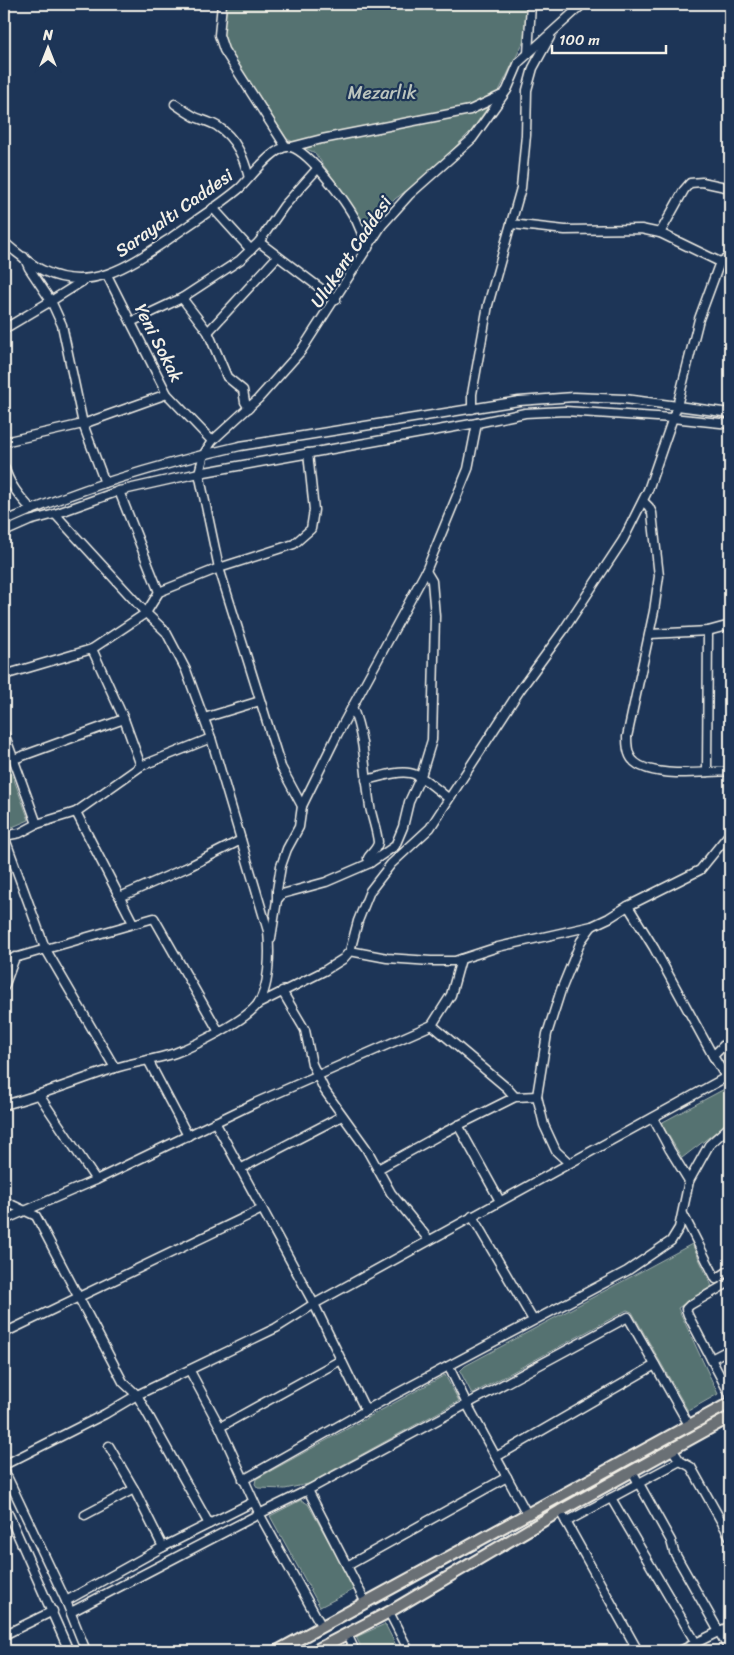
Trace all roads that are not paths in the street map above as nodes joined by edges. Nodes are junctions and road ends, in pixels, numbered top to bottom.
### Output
1 (222, 4) edge
2 (531, 4) edge
3 (583, 4) edge
4 (553, 32) junction
5 (528, 54) junction
6 (503, 95) junction
7 (175, 104) dead end
8 (288, 147) junction
9 (318, 168) junction
10 (249, 178) junction
11 (730, 188) edge
12 (213, 208) junction
13 (511, 224) junction
14 (660, 233) junction
15 (4, 242) edge
16 (259, 242) junction
17 (368, 248) junction
18 (13, 250) junction
19 (251, 250) junction
20 (730, 253) edge
21 (4, 255) edge
22 (24, 257) junction
23 (277, 257) junction
24 (720, 262) junction
25 (107, 275) junction
26 (86, 279) junction
27 (182, 298) junction
28 (336, 300) junction
29 (51, 301) junction
30 (131, 322) junction
31 (4, 329) edge
32 (208, 332) junction
33 (168, 394) junction
34 (677, 406) junction
35 (249, 408) junction
36 (472, 409) junction
37 (730, 413) edge
38 (672, 418) junction
39 (477, 423) junction
40 (83, 424) junction
41 (730, 424) edge
42 (212, 441) junction
43 (4, 442) edge
44 (308, 453) junction
45 (204, 454) junction
46 (4, 466) edge
47 (199, 473) junction
48 (6, 482) edge
49 (105, 483) junction
50 (119, 491) junction
51 (643, 501) junction
52 (32, 510) junction
53 (55, 514) junction
54 (4, 522) edge
55 (4, 532) edge
56 (219, 568) junction
57 (426, 571) junction
58 (159, 592) junction
59 (146, 613) junction
60 (730, 625) edge
61 (708, 631) junction
62 (650, 634) junction
63 (92, 649) junction
64 (4, 674) edge
65 (260, 701) junction
66 (352, 707) junction
67 (204, 718) junction
68 (124, 719) junction
69 (4, 733) edge
70 (211, 738) junction
71 (14, 759) junction
72 (141, 766) junction
73 (730, 771) edge
74 (707, 772) junction
75 (421, 776) junction
76 (366, 780) junction
77 (448, 798) junction
78 (302, 806) junction
79 (76, 812) junction
80 (37, 824) junction
81 (730, 833) edge
82 (241, 840) junction
83 (370, 863) junction
84 (120, 897) junction
85 (277, 900) junction
86 (628, 906) junction
87 (133, 923) junction
88 (592, 926) junction
89 (270, 945) junction
90 (45, 948) junction
91 (350, 951) junction
92 (15, 957) junction
93 (461, 958) junction
94 (4, 961) edge
95 (4, 988) edge
96 (282, 991) junction
97 (258, 1004) junction
98 (432, 1026) junction
99 (219, 1032) junction
100 (730, 1039) edge
101 (713, 1056) junction
102 (148, 1060) junction
103 (115, 1068) junction
104 (318, 1076) junction
105 (728, 1076) edge
106 (39, 1095) junction
107 (537, 1096) junction
108 (515, 1097) junction
109 (4, 1105) edge
110 (342, 1116) junction
111 (652, 1118) junction
112 (215, 1122) junction
113 (458, 1125) junction
114 (730, 1126) edge
115 (188, 1136) junction
116 (569, 1163) junction
117 (240, 1169) junction
118 (378, 1169) junction
119 (96, 1180) junction
120 (689, 1181) junction
121 (4, 1201) edge
122 (500, 1201) junction
123 (262, 1209) junction
124 (24, 1210) junction
125 (682, 1214) junction
126 (472, 1216) junction
127 (4, 1220) edge
128 (429, 1240) junction
129 (730, 1270) edge
130 (730, 1282) edge
131 (78, 1296) junction
132 (314, 1304) junction
133 (533, 1320) junction
134 (4, 1333) edge
135 (730, 1349) edge
136 (711, 1359) junction
137 (341, 1360) junction
138 (655, 1365) junction
139 (449, 1368) junction
140 (190, 1371) junction
141 (730, 1395) edge
142 (137, 1396) junction
143 (730, 1402) edge
144 (467, 1404) junction
145 (366, 1411) junction
146 (730, 1417) edge
147 (690, 1425) junction
148 (220, 1426) junction
149 (109, 1446) dead end
150 (672, 1449) junction
151 (496, 1457) junction
152 (680, 1461) junction
153 (4, 1464) edge
154 (4, 1470) edge
155 (632, 1471) junction
156 (507, 1477) junction
157 (243, 1480) junction
158 (638, 1483) junction
159 (134, 1489) junction
160 (308, 1490) junction
161 (611, 1498) junction
162 (253, 1502) junction
163 (4, 1504) edge
164 (560, 1511) junction
165 (259, 1514) junction
166 (527, 1514) junction
167 (85, 1515) dead end
168 (566, 1522) junction
169 (209, 1524) junction
170 (730, 1537) edge
171 (163, 1547) junction
172 (347, 1566) junction
173 (66, 1601) junction
174 (366, 1603) junction
175 (53, 1612) junction
176 (71, 1612) junction
177 (389, 1612) junction
178 (730, 1626) edge
179 (322, 1627) junction
180 (720, 1631) junction
181 (347, 1634) junction
182 (4, 1635) edge
183 (696, 1643) junction
184 (69, 1651) edge
185 (86, 1651) edge
186 (278, 1651) edge
187 (314, 1651) edge
188 (355, 1651) edge
189 (409, 1651) edge
190 (638, 1651) edge
191 (680, 1651) edge
192 (730, 1651) edge

1 - 8 street
2 - 5 street
3 - 4 street, Ulukent Caddesi
4 - 5 street, Ulukent Caddesi
4 - 13 street
5 - 6 street, Ulukent Caddesi
6 - 8 street
6 - 17 street, Ulukent Caddesi
7 - 10 street
8 - 9 street
8 - 10 street, Sarayaltı Caddesi
9 - 16 street
9 - 17 street
10 - 12 street, Sarayaltı Caddesi
11 - 14 street
12 - 19 street
12 - 25 street, Sarayaltı Caddesi
13 - 14 street
13 - 36 street
14 - 24 street
15 - 18 street, Sarayaltı Caddesi
16 - 19 street
16 - 23 street
17 - 28 street, Ulukent Caddesi
18 - 21 street
18 - 22 street, Sarayaltı Caddesi
19 - 27 street
20 - 24 street
22 - 26 street, Sarayaltı Caddesi
22 - 29 street
23 - 28 street
23 - 32 street
24 - 34 street
25 - 26 street, Sarayaltı Caddesi
25 - 30 street, Yeni Sokak
26 - 29 street
27 - 30 street
27 - 32 street
28 - 35 street, Ulukent Caddesi
29 - 31 street
29 - 40 street
30 - 33 street, Yeni Sokak
32 - 35 street
33 - 40 street
33 - 42 street, Yeni Sokak
34 - 36 street
34 - 37 street
34 - 38 street
35 - 42 street, Ulukent Caddesi
36 - 45 street
38 - 39 street
38 - 41 street
38 - 51 street
39 - 44 street
39 - 57 street
40 - 43 street
40 - 49 street
42 - 45 street, Ulukent Caddesi
44 - 47 street
44 - 56 street
45 - 47 street, Ulukent Caddesi
45 - 49 street
46 - 48 street
47 - 50 street
47 - 56 street
48 - 52 street
49 - 52 street
50 - 53 street
50 - 58 street
51 - 62 street
51 - 77 street
52 - 54 street
53 - 55 street
53 - 59 street
56 - 58 street
56 - 65 street
57 - 66 street
57 - 75 street
58 - 59 street
59 - 63 street
59 - 67 street
60 - 61 street
61 - 62 street
61 - 74 street
62 - 74 street
63 - 64 street
63 - 68 street
65 - 67 street
65 - 78 street
66 - 76 street
66 - 78 street
67 - 70 street
68 - 71 street
68 - 72 street
69 - 71 street
70 - 72 street
70 - 82 street
71 - 80 street
72 - 79 street
73 - 74 street
75 - 76 street
75 - 77 street
75 - 83 street
76 - 83 street
77 - 91 street
78 - 85 street
79 - 80 street
79 - 84 street
80 - 90 street
81 - 86 street
82 - 84 street
82 - 89 street
83 - 85 street
84 - 87 street
85 - 89 street
86 - 88 street
86 - 101 street
87 - 90 street
87 - 99 street
88 - 93 street
88 - 107 street
89 - 97 street
90 - 92 street
90 - 103 street
91 - 93 street
91 - 96 street
92 - 94 street
92 - 95 street
93 - 98 street
96 - 97 street
96 - 104 street
97 - 99 street
98 - 104 street
98 - 108 street
99 - 102 street
100 - 101 street
101 - 105 street
102 - 103 street
102 - 115 street
103 - 106 street
104 - 110 street
104 - 112 street
105 - 111 street
106 - 109 street
106 - 119 street
107 - 108 street
107 - 116 street
108 - 113 street
110 - 117 street
110 - 118 street
111 - 116 street
111 - 120 street
112 - 115 street
112 - 117 street
113 - 118 street
113 - 122 street
114 - 120 street
115 - 119 street
116 - 122 street
117 - 123 street
118 - 128 street
119 - 124 street
120 - 125 street
121 - 124 street
122 - 126 street
123 - 131 street
123 - 132 street
124 - 127 street
124 - 131 street
125 - 129 street
125 - 133 street
126 - 128 street
126 - 133 street
128 - 132 street
130 - 136 street
131 - 134 street
131 - 142 street
132 - 137 street
132 - 140 street
133 - 139 street
135 - 136 street
136 - 141 street
137 - 145 street
137 - 148 street
138 - 144 street
138 - 147 street
138 - 151 street
139 - 144 street
139 - 145 street
140 - 142 street
140 - 148 street
142 - 153 street
142 - 169 street
143 - 147 main road
144 - 151 street
144 - 160 street
145 - 157 street
146 - 150 main road
147 - 166 main road
148 - 157 street
149 - 159 street
150 - 152 street
150 - 155 main road
151 - 156 street
152 - 158 street
152 - 170 street
154 - 173 street
155 - 158 street
155 - 164 main road
156 - 166 street
156 - 172 street
157 - 162 street
158 - 161 street
158 - 180 street
159 - 167 street
159 - 171 street
160 - 165 street
160 - 172 street
161 - 168 street
161 - 183 street
162 - 165 street
162 - 169 street
163 - 175 street
164 - 168 street
164 - 177 main road
165 - 176 street
165 - 179 street
166 - 174 main road
168 - 190 street
169 - 171 street
171 - 173 street
172 - 174 street
173 - 176 street
174 - 179 main road
175 - 182 street
175 - 184 street
176 - 185 street
177 - 181 main road
177 - 189 street
178 - 180 street
179 - 186 main road
180 - 183 street
180 - 192 street
181 - 187 main road
181 - 188 street
183 - 191 street

